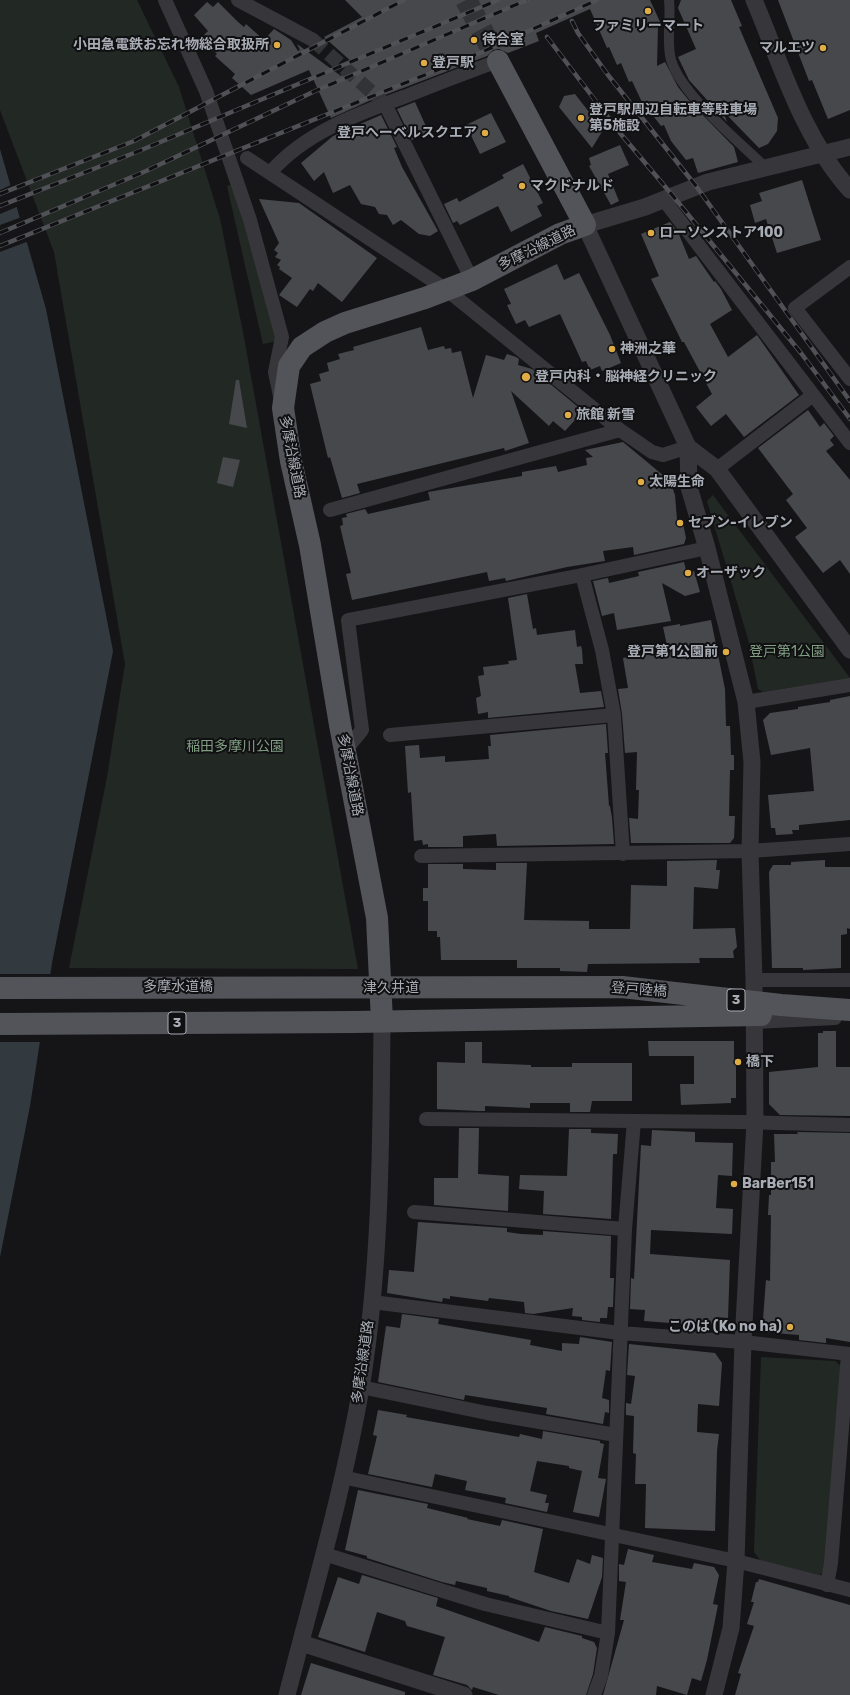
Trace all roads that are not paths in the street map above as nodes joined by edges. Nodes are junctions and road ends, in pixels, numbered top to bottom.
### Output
1 (165, 0) edge
2 (238, 0) edge
3 (669, 0) edge
4 (754, 0) edge
5 (313, 40) tunnel mouth
6 (498, 61) joint
7 (385, 104) junction
8 (850, 147) edge
9 (822, 154) junction
10 (247, 158) dead end
11 (766, 168) junction
12 (270, 173) junction
13 (850, 190) edge
14 (664, 200) junction
15 (585, 225) junction
16 (850, 267) edge
17 (472, 280) junction
18 (446, 290) junction
19 (850, 379) edge
20 (813, 395) junction
21 (283, 408) junction
22 (620, 430) junction
23 (850, 443) edge
24 (688, 447) junction
25 (717, 470) junction
26 (330, 510) dead end
27 (707, 548) junction
28 (582, 576) junction
29 (850, 650) edge
30 (850, 685) edge
31 (746, 702) junction
32 (614, 715) junction
33 (390, 735) dead end
34 (346, 754) junction
35 (850, 844) edge
36 (750, 851) junction
37 (623, 854) junction
38 (421, 856) dead end
39 (754, 980) junction
40 (850, 980) edge
41 (0, 988) edge
42 (355, 988) joint
43 (381, 988) junction
44 (426, 988) joint
45 (850, 1010) edge
46 (850, 1017) edge
47 (382, 1021) junction
48 (755, 1022) junction
49 (0, 1024) edge
50 (426, 1119) dead end
51 (634, 1121) junction
52 (755, 1122) junction
53 (850, 1125) edge
54 (414, 1212) dead end
55 (625, 1229) junction
56 (372, 1302) junction
57 (620, 1333) junction
58 (743, 1342) junction
59 (849, 1354) edge
60 (361, 1387) junction
61 (616, 1435) junction
62 (342, 1477) junction
63 (612, 1536) junction
64 (324, 1554) junction
65 (736, 1561) junction
66 (827, 1585) junction
67 (850, 1590) edge
68 (608, 1633) junction
69 (301, 1642) junction
70 (288, 1695) edge
71 (464, 1695) edge
72 (594, 1695) edge
73 (714, 1695) edge

1 - 21 street
2 - 5 street
3 - 11 street
4 - 9 street
6 - 7 street
6 - 15 main road, 多摩沿線道路
7 - 12 street
7 - 17 street
8 - 9 street
9 - 11 street
9 - 13 street
10 - 12 street
11 - 14 street
12 - 18 street
14 - 15 street
14 - 20 street
15 - 17 main road, 多摩沿線道路
15 - 24 street
16 - 19 street
17 - 18 main road, 多摩沿線道路
18 - 21 main road, 多摩沿線道路
18 - 22 street
20 - 23 street
20 - 25 street
21 - 34 main road, 多摩沿線道路
22 - 24 street
22 - 26 street
24 - 25 street
24 - 27 street
25 - 29 street
27 - 28 street
27 - 31 street
28 - 32 street
28 - 34 street
30 - 31 street
31 - 36 street
32 - 33 street
32 - 37 street
34 - 43 main road, 多摩沿線道路
35 - 36 street
36 - 37 street
36 - 39 street
37 - 38 street
39 - 40 street
39 - 48 street
41 - 42 main road, 多摩水道橋 / 3
42 - 43 main road, 津久井道 / 3
43 - 44 main road, 津久井道 / 3
43 - 47 main road, 多摩沿線道路
44 - 45 main road, 登戸陸橋 / 3
45 - 47 main road, 登戸陸橋 / 3
46 - 48 street
47 - 49 main road, 3
47 - 56 street, 多摩沿線道路
48 - 52 street
50 - 51 street
51 - 52 street
51 - 55 street
52 - 53 street
52 - 58 street
54 - 55 street
55 - 57 street
56 - 57 street
56 - 60 street, 多摩沿線道路
57 - 58 street
57 - 61 street
58 - 59 street
58 - 65 street
59 - 66 street
60 - 61 street
60 - 62 street, 多摩沿線道路
61 - 63 street
62 - 63 street
62 - 64 street, 多摩沿線道路
63 - 65 street
63 - 68 street
64 - 68 street
64 - 69 street, 多摩沿線道路
65 - 66 street
65 - 73 street
66 - 67 street
68 - 72 street
69 - 70 street, 多摩沿線道路
69 - 71 street

